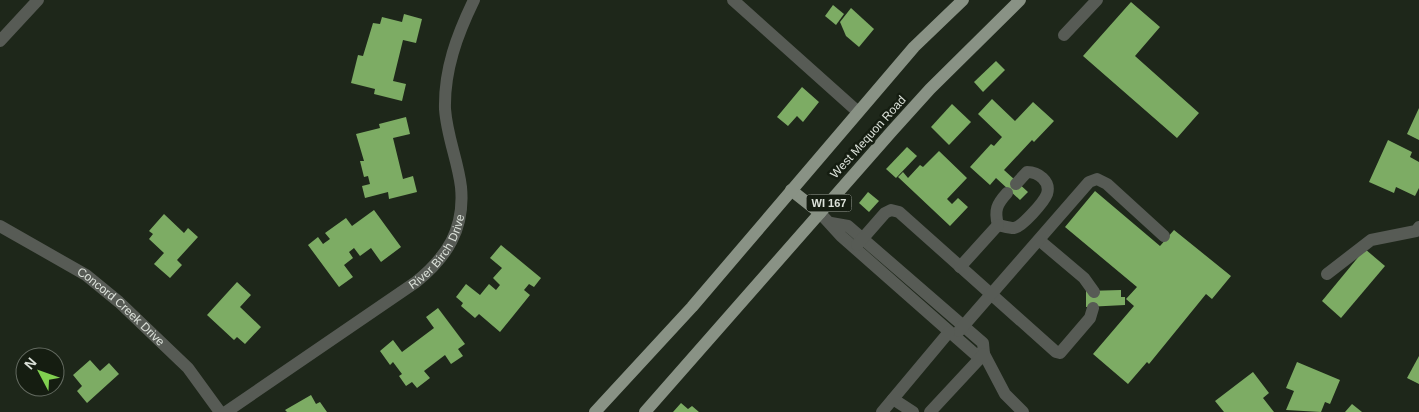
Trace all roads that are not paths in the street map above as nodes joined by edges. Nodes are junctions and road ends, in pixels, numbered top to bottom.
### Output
1 (38, 0) edge
2 (474, 0) edge
3 (733, 0) edge
4 (963, 0) edge
5 (1020, 0) edge
6 (1097, 0) edge
7 (1064, 35) dead end
8 (0, 41) edge
9 (857, 111) junction
10 (791, 190) junction
11 (820, 213) junction
12 (998, 225) junction
13 (0, 226) edge
14 (1419, 227) edge
15 (1164, 236) dead end
16 (1039, 240) junction
17 (858, 243) junction
18 (960, 267) junction
19 (1327, 274) dead end
20 (1094, 292) dead end
21 (990, 295) junction
22 (1093, 308) dead end
23 (963, 326) junction
24 (952, 334) junction
25 (984, 354) junction
26 (893, 399) junction
27 (220, 412) edge
28 (226, 412) edge
29 (594, 412) edge
30 (645, 412) edge
31 (882, 412) edge
32 (913, 412) edge
33 (930, 412) edge
34 (1023, 412) edge

1 - 8 street
2 - 28 street, River Birch Drive
3 - 9 street
4 - 9 main road, West Mequon Road / WI 167
5 - 11 main road, West Mequon Road / WI 167
6 - 7 street
9 - 10 main road, West Mequon Road / WI 167
10 - 11 main road
10 - 29 main road, West Mequon Road / WI 167
11 - 17 street
11 - 30 main road, West Mequon Road / WI 167
12 - 12 street
12 - 18 street
13 - 27 street, Concord Creek Drive
14 - 19 street
15 - 16 street
16 - 20 street
16 - 21 street
17 - 18 street
17 - 23 street
17 - 24 street
18 - 21 street
21 - 22 street
21 - 23 street
23 - 24 street
23 - 25 street
24 - 25 street
24 - 26 street
25 - 33 street
25 - 34 street
26 - 31 street
26 - 32 street

